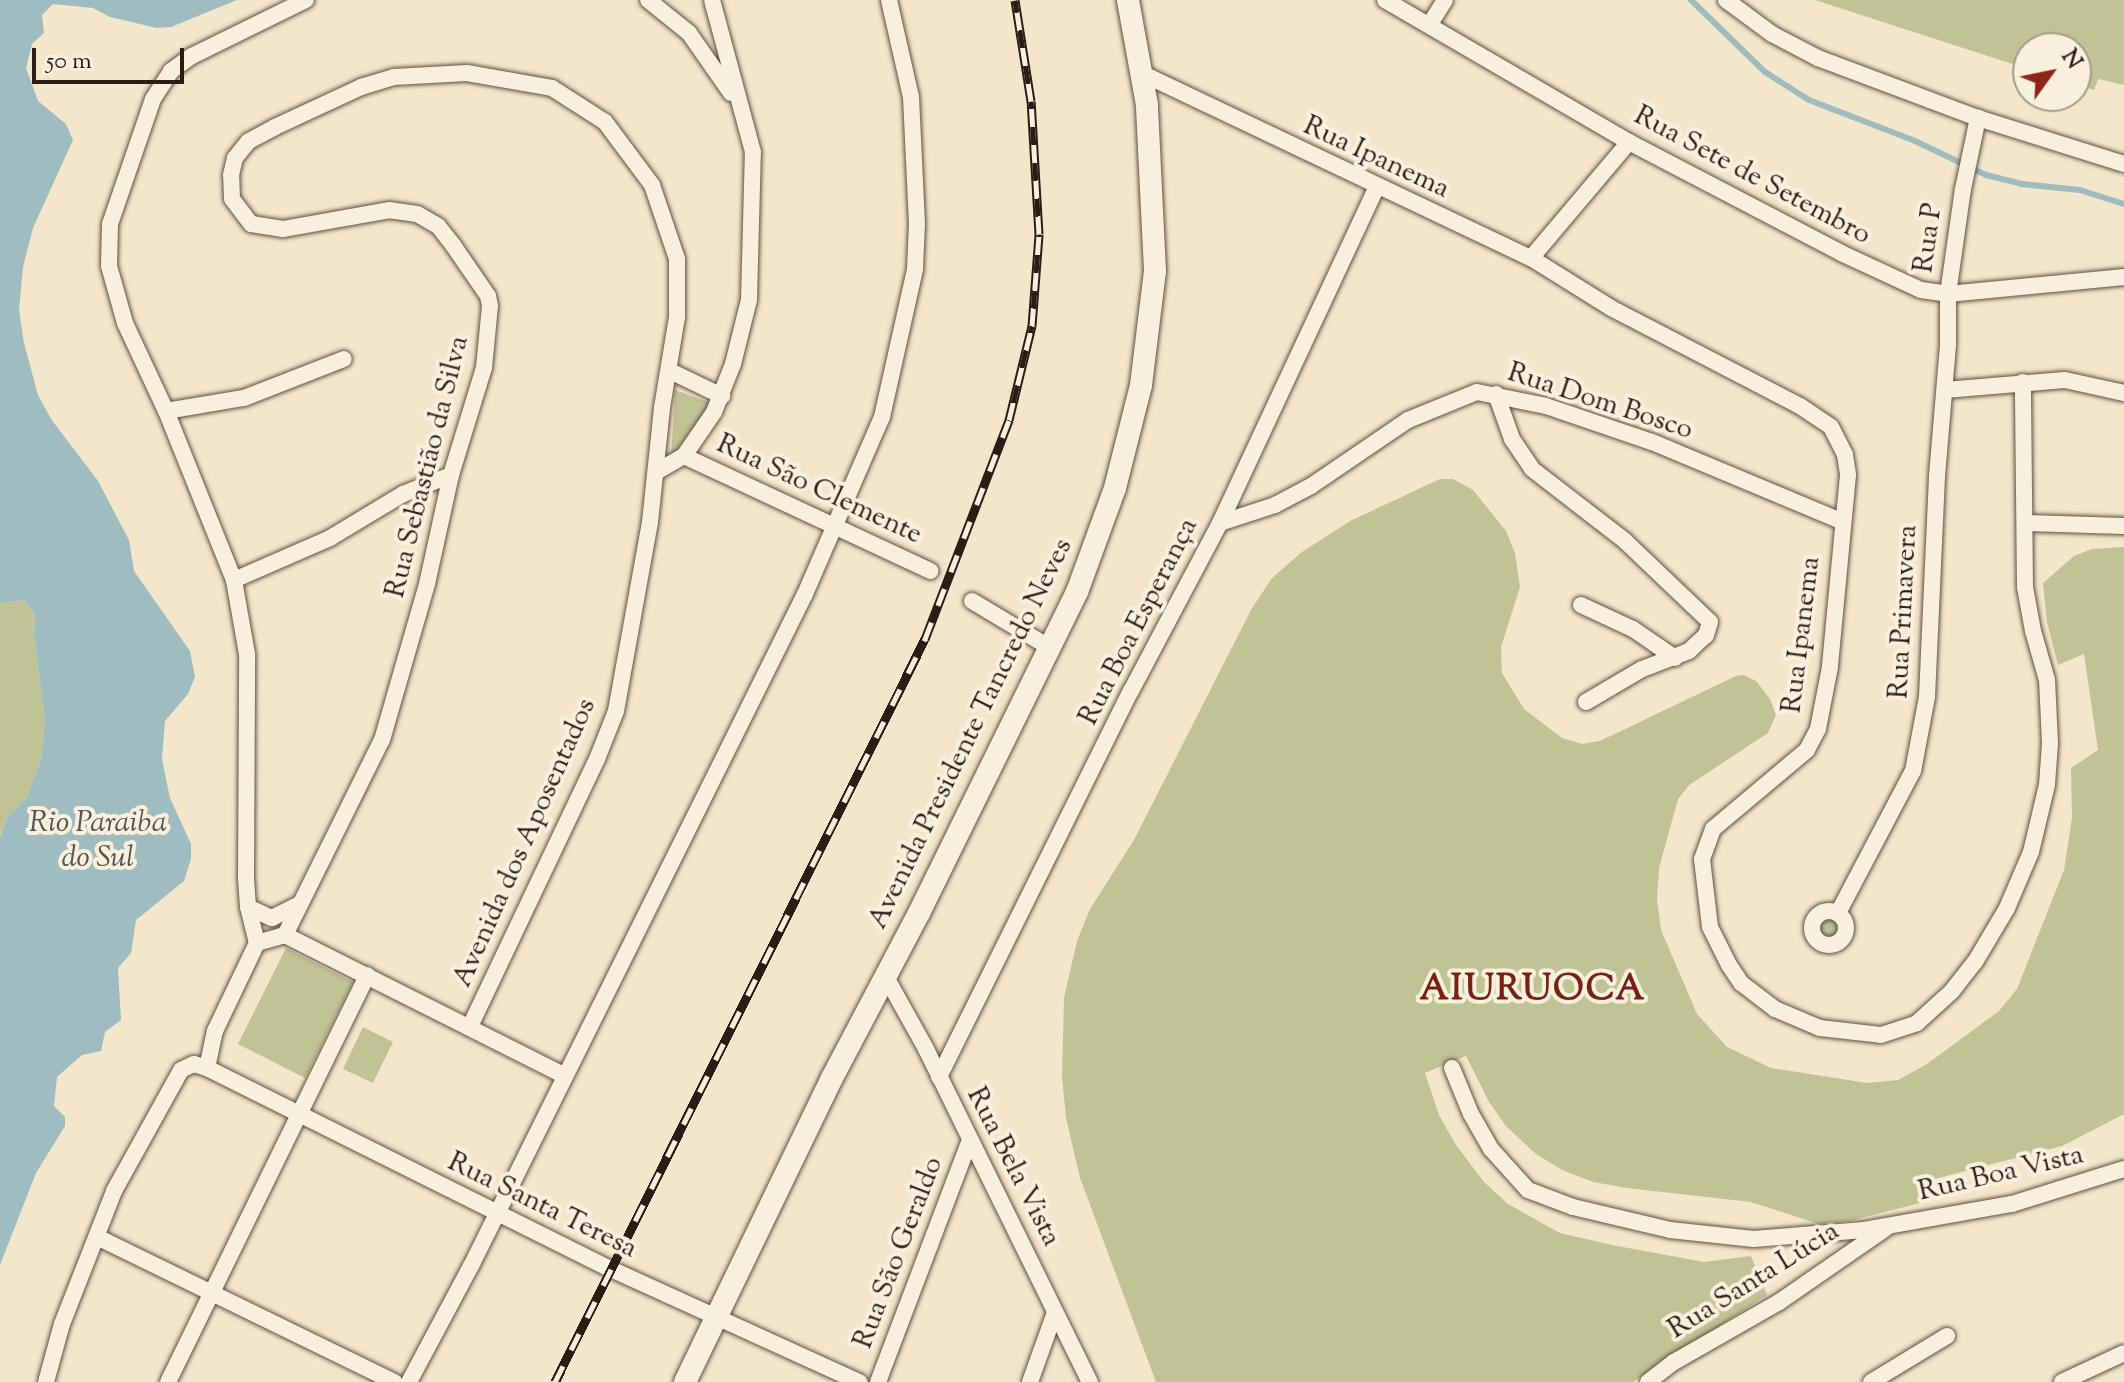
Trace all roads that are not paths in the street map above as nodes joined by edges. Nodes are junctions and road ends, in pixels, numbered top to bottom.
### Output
1 (306, 0) edge
2 (648, 0) edge
3 (712, 0) edge
4 (889, 0) edge
5 (1128, 0) edge
6 (1385, 0) edge
7 (1445, 0) edge
8 (1726, 0) edge
9 (1430, 24) junction
10 (1143, 74) junction
11 (1978, 118) junction
12 (746, 122) junction
13 (1629, 142) junction
14 (2124, 164) edge
15 (1377, 187) junction
16 (1531, 258) junction
17 (2124, 277) edge
18 (1948, 294) junction
19 (344, 359) dead end
20 (670, 371) junction
21 (2023, 382) junction
22 (1945, 390) junction
23 (2124, 393) edge
24 (1496, 394) junction
25 (722, 396) junction
26 (166, 411) junction
27 (684, 456) junction
28 (656, 472) junction
29 (451, 475) junction
30 (1841, 521) junction
31 (1220, 523) junction
32 (2026, 523) junction
33 (834, 525) junction
34 (2124, 526) edge
35 (931, 571) dead end
36 (234, 580) junction
37 (972, 601) dead end
38 (1581, 605) dead end
39 (1049, 647) junction
40 (1675, 658) junction
41 (1586, 702) dead end
42 (298, 905) junction
43 (248, 907) junction
44 (1838, 913) dead end
45 (285, 935) junction
46 (257, 943) junction
47 (367, 975) junction
48 (886, 977) junction
49 (470, 1027) junction
50 (215, 1031) junction
51 (188, 1065) junction
52 (207, 1068) junction
53 (1452, 1068) dead end
54 (563, 1075) junction
55 (939, 1077) junction
56 (300, 1112) junction
57 (969, 1142) junction
58 (2124, 1169) edge
59 (498, 1213) junction
60 (1889, 1226) junction
61 (97, 1237) junction
62 (211, 1293) junction
63 (1055, 1312) junction
64 (718, 1316) junction
65 (1947, 1336) dead end
66 (2124, 1353) edge
67 (46, 1382) edge
68 (168, 1382) edge
69 (394, 1382) edge
70 (409, 1382) edge
71 (685, 1382) edge
72 (859, 1382) edge
73 (878, 1382) edge
74 (1030, 1382) edge
75 (1090, 1382) edge
76 (1648, 1382) edge
77 (1871, 1382) edge
78 (2062, 1382) edge

1 - 26 street
2 - 12 street
3 - 12 street
4 - 33 street
5 - 10 street, Avenida Presidente Tancredo Neves
6 - 9 street, Rua Sete de Setembro
7 - 9 street
8 - 11 street
9 - 13 street, Rua Sete de Setembro
10 - 15 street, Rua Ipanema
10 - 39 street, Avenida Presidente Tancredo Neves
11 - 14 street
11 - 18 street, Rua P
12 - 25 street
13 - 16 street
13 - 18 street, Rua Sete de Setembro
15 - 16 street, Rua Ipanema
15 - 31 street, Rua Boa Esperança
16 - 30 street, Rua Ipanema
17 - 18 street, Rua Sete de Setembro
18 - 22 street, Rua Primavera
19 - 26 street
20 - 25 street
20 - 28 street, Rua Sebastião da Silva
20 - 29 street, Rua Sebastião da Silva
21 - 22 street
21 - 23 street
21 - 32 street, Rua Ipanema
22 - 44 street, Rua Primavera
24 - 30 street, Rua Dom Bosco
24 - 31 street, Rua Dom Bosco
24 - 40 street
25 - 27 street
26 - 36 street
27 - 28 street
27 - 33 street, Rua São Clemente
28 - 49 street, Avenida dos Aposentados
29 - 36 street
29 - 42 street, Rua Sebastião da Silva
30 - 32 street, Rua Ipanema
31 - 55 street, Rua Boa Esperança
32 - 34 street
33 - 35 street, Rua São Clemente
33 - 54 street
36 - 43 street
37 - 39 street
38 - 40 street
39 - 48 street, Avenida Presidente Tancredo Neves
40 - 41 street
42 - 43 street
42 - 45 street, Rua Sebastião da Silva
43 - 46 street
45 - 46 street
45 - 47 street
46 - 50 street
47 - 49 street
47 - 56 street
48 - 55 street, Rua Bela Vista
48 - 64 street, Avenida Presidente Tancredo Neves
49 - 54 street
50 - 51 street
50 - 52 street
51 - 52 street, Rua Santa Teresa
51 - 61 street
52 - 56 street, Rua Santa Teresa
53 - 60 street, Rua Boa Vista
54 - 59 street
55 - 57 street, Rua Bela Vista
56 - 59 street, Rua Santa Teresa
56 - 62 street
57 - 63 street, Rua Bela Vista
57 - 73 street, Rua São Geraldo
58 - 60 street, Rua Boa Vista
59 - 64 street, Rua Santa Teresa
59 - 70 street
60 - 76 street, Rua Santa Lúcia
61 - 62 street
61 - 67 street
62 - 68 street
62 - 69 street
63 - 74 street
63 - 75 street, Rua Bela Vista
64 - 71 street, Avenida Presidente Tancredo Neves
64 - 72 street, Rua Santa Teresa
65 - 77 street
66 - 78 street

